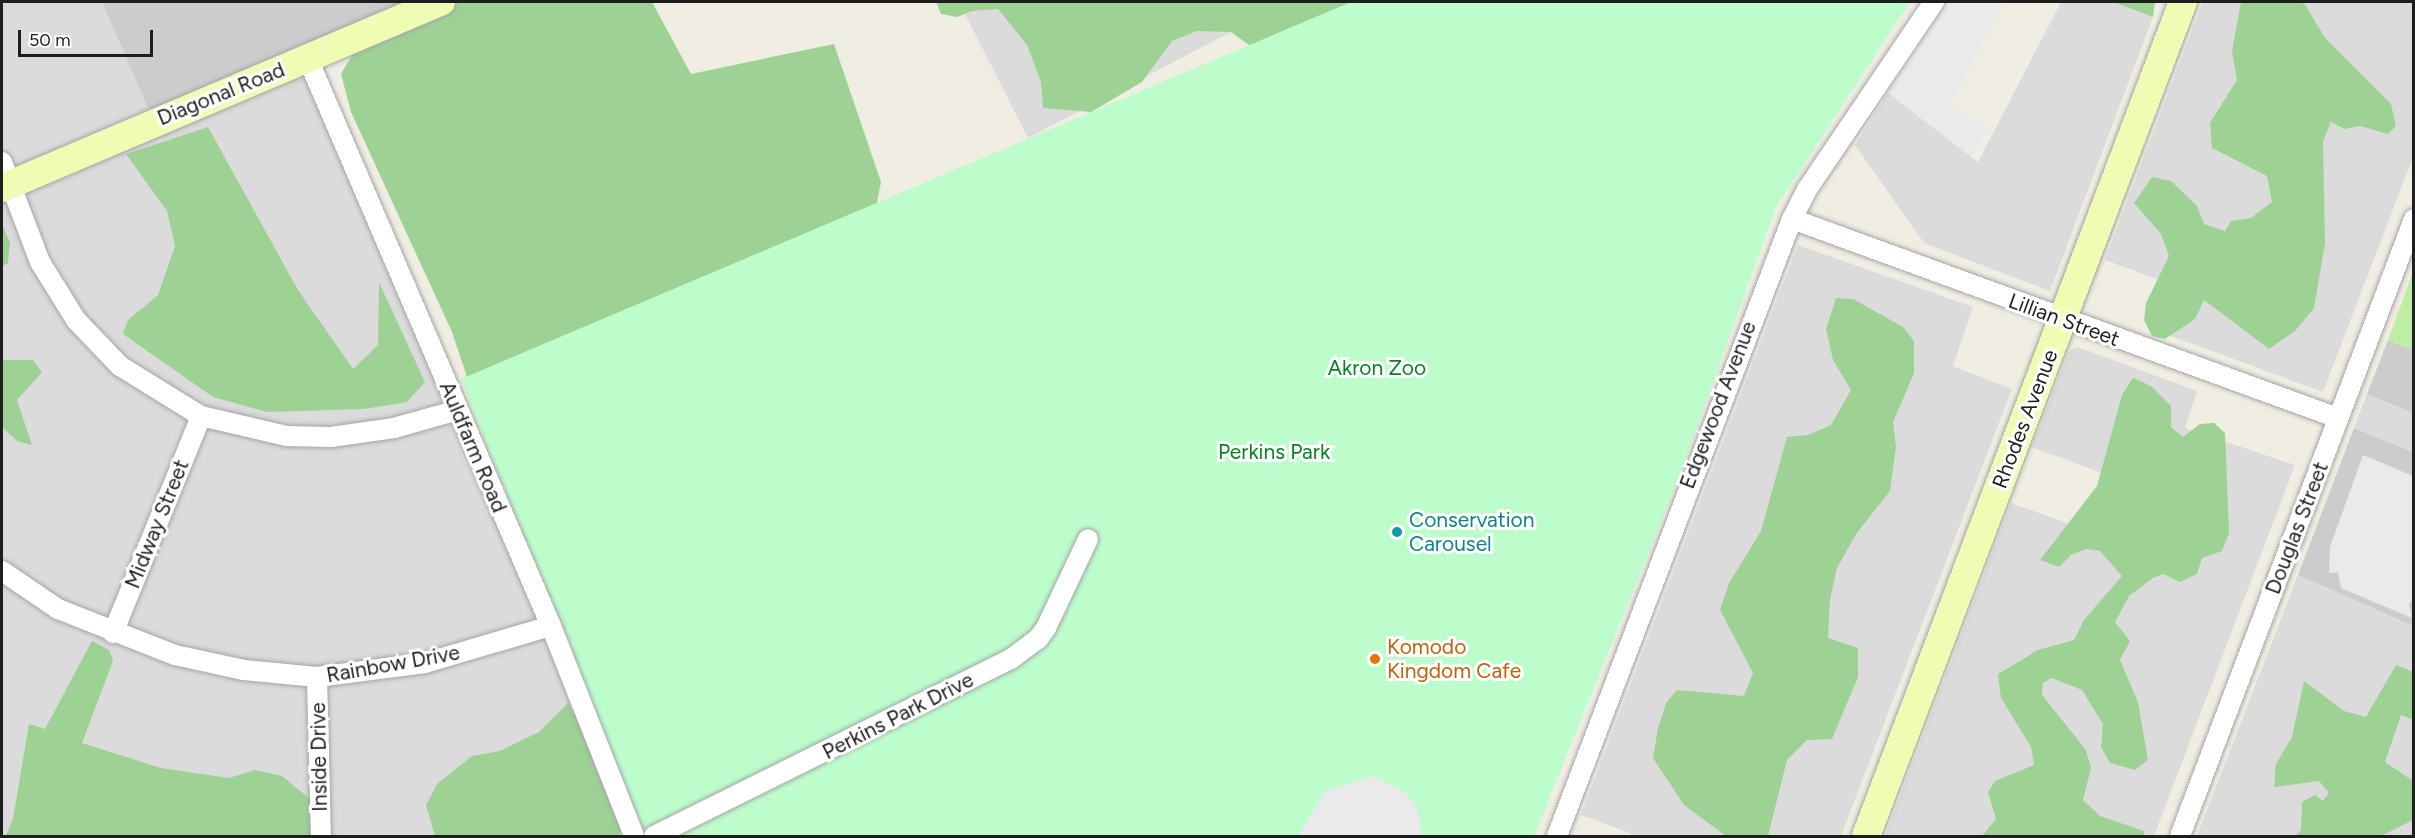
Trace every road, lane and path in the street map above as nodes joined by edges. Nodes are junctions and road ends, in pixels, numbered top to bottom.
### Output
1 (441, 2) edge
2 (1934, 2) edge
3 (2183, 2) edge
4 (308, 59) junction
5 (4, 178) edge
6 (1792, 219) junction
7 (2414, 219) edge
8 (2064, 320) junction
9 (458, 410) junction
10 (201, 416) junction
11 (2338, 418) junction
12 (1088, 539) dead end
13 (2, 571) edge
14 (550, 626) junction
15 (113, 633) junction
16 (317, 677) junction
17 (1563, 835) edge
18 (321, 837) edge
19 (634, 837) edge
20 (654, 837) edge
21 (1866, 837) edge
22 (2180, 837) edge

1 - 4 street, Diagonal Road
2 - 6 street, Edgewood Avenue
3 - 8 street, Rhodes Avenue
4 - 5 street, Diagonal Road
4 - 9 street, Auldfarm Road
5 - 10 street
6 - 8 street, Lillian Street
6 - 17 street, Edgewood Avenue
7 - 11 street, Douglas Street
8 - 11 street, Lillian Street
8 - 21 street, Rhodes Avenue
9 - 10 street
9 - 14 street, Auldfarm Road
10 - 15 street, Midway Street
11 - 22 street, Douglas Street
12 - 20 street, Perkins Park Drive
13 - 15 street, Rainbow Drive
14 - 16 street, Rainbow Drive
14 - 19 street, Auldfarm Road
15 - 16 street, Rainbow Drive
16 - 18 street, Inside Drive

